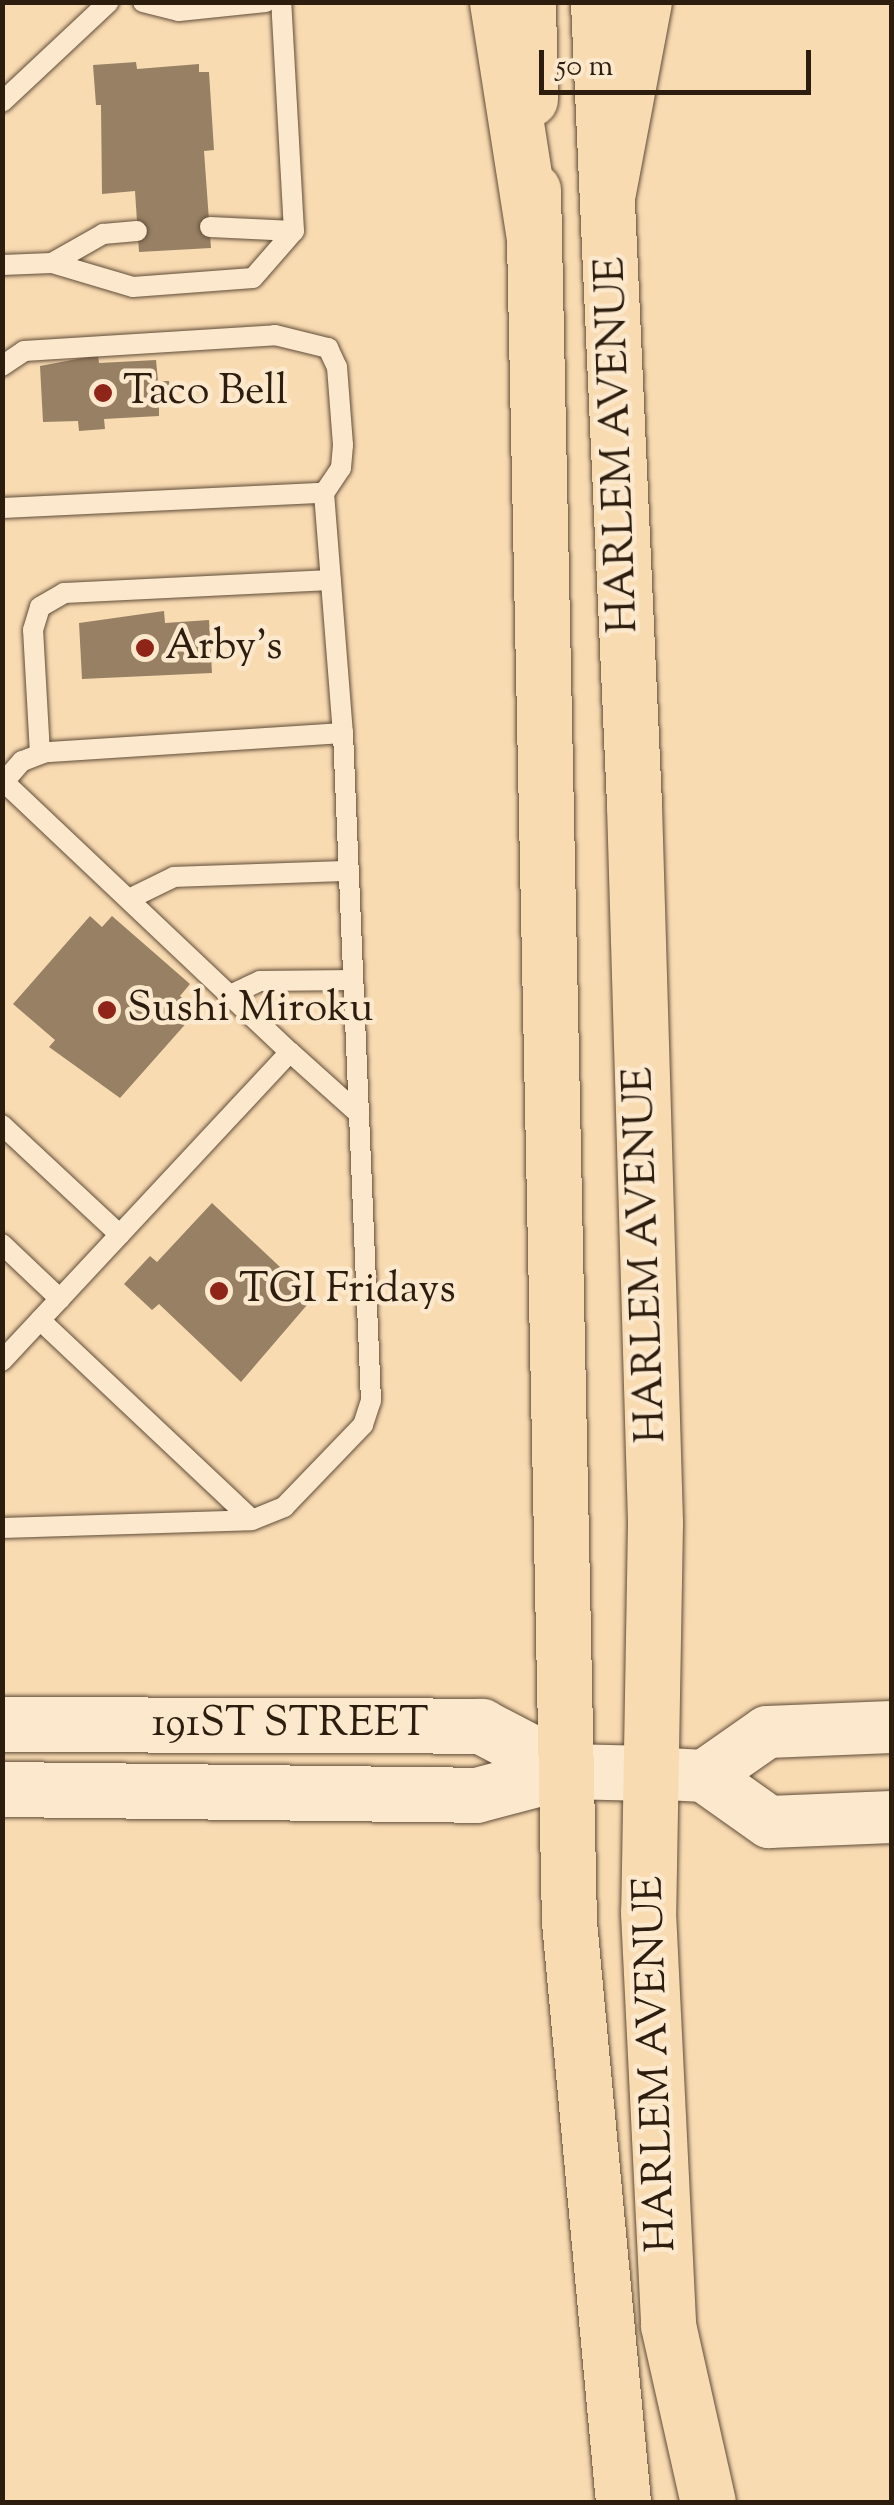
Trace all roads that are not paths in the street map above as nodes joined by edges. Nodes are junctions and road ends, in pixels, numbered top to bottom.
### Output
1 (108, 2) edge
2 (143, 2) edge
3 (266, 2) edge
4 (281, 2) edge
5 (497, 2) edge
6 (528, 2) edge
7 (598, 2) edge
8 (644, 2) edge
9 (2, 102) edge
10 (608, 192) junction
11 (210, 227) dead end
12 (137, 231) dead end
13 (294, 231) junction
14 (534, 237) junction
15 (52, 263) junction
16 (2, 265) edge
17 (2, 366) edge
18 (324, 493) junction
19 (2, 508) edge
20 (331, 580) junction
21 (343, 734) junction
22 (40, 754) junction
23 (3, 781) edge
24 (349, 871) junction
25 (129, 899) junction
26 (353, 980) junction
27 (230, 995) junction
28 (290, 1052) junction
29 (359, 1114) junction
30 (2, 1125) edge
31 (120, 1235) junction
32 (2, 1244) edge
33 (60, 1299) junction
34 (40, 1320) junction
35 (2, 1361) edge
36 (252, 1520) junction
37 (2, 1528) edge
38 (2, 1724) edge
39 (892, 1727) edge
40 (567, 1771) junction
41 (649, 1773) junction
42 (704, 1776) junction
43 (2, 1790) edge
44 (892, 1817) edge
45 (622, 2502) edge
46 (708, 2502) edge

1 - 9 lane
2 - 3 lane
4 - 13 lane
5 - 14 main road
6 - 14 main road, HARLEM AVENUE
7 - 10 main road, HARLEM AVENUE
8 - 10 main road
10 - 41 main road, HARLEM AVENUE
11 - 13 lane
12 - 15 lane
13 - 15 lane
14 - 40 main road, HARLEM AVENUE
15 - 16 lane
17 - 18 lane
18 - 19 lane
18 - 20 lane
20 - 21 lane
20 - 22 lane
21 - 22 lane
21 - 24 lane
22 - 23 lane
23 - 25 lane
24 - 25 lane
24 - 26 lane
25 - 27 lane
26 - 27 lane
26 - 29 lane
27 - 28 lane
28 - 29 lane
28 - 31 lane
29 - 36 lane
30 - 31 lane
31 - 33 lane
32 - 33 lane
33 - 34 lane
34 - 35 lane
34 - 36 lane
36 - 37 lane
38 - 40 main road, 191ST STREET
39 - 42 street
40 - 41 main road, 191ST STREET
40 - 43 main road, 191ST STREET
40 - 45 main road, HARLEM AVENUE
41 - 42 street, 191ST STREET
41 - 46 main road, HARLEM AVENUE
42 - 44 street

